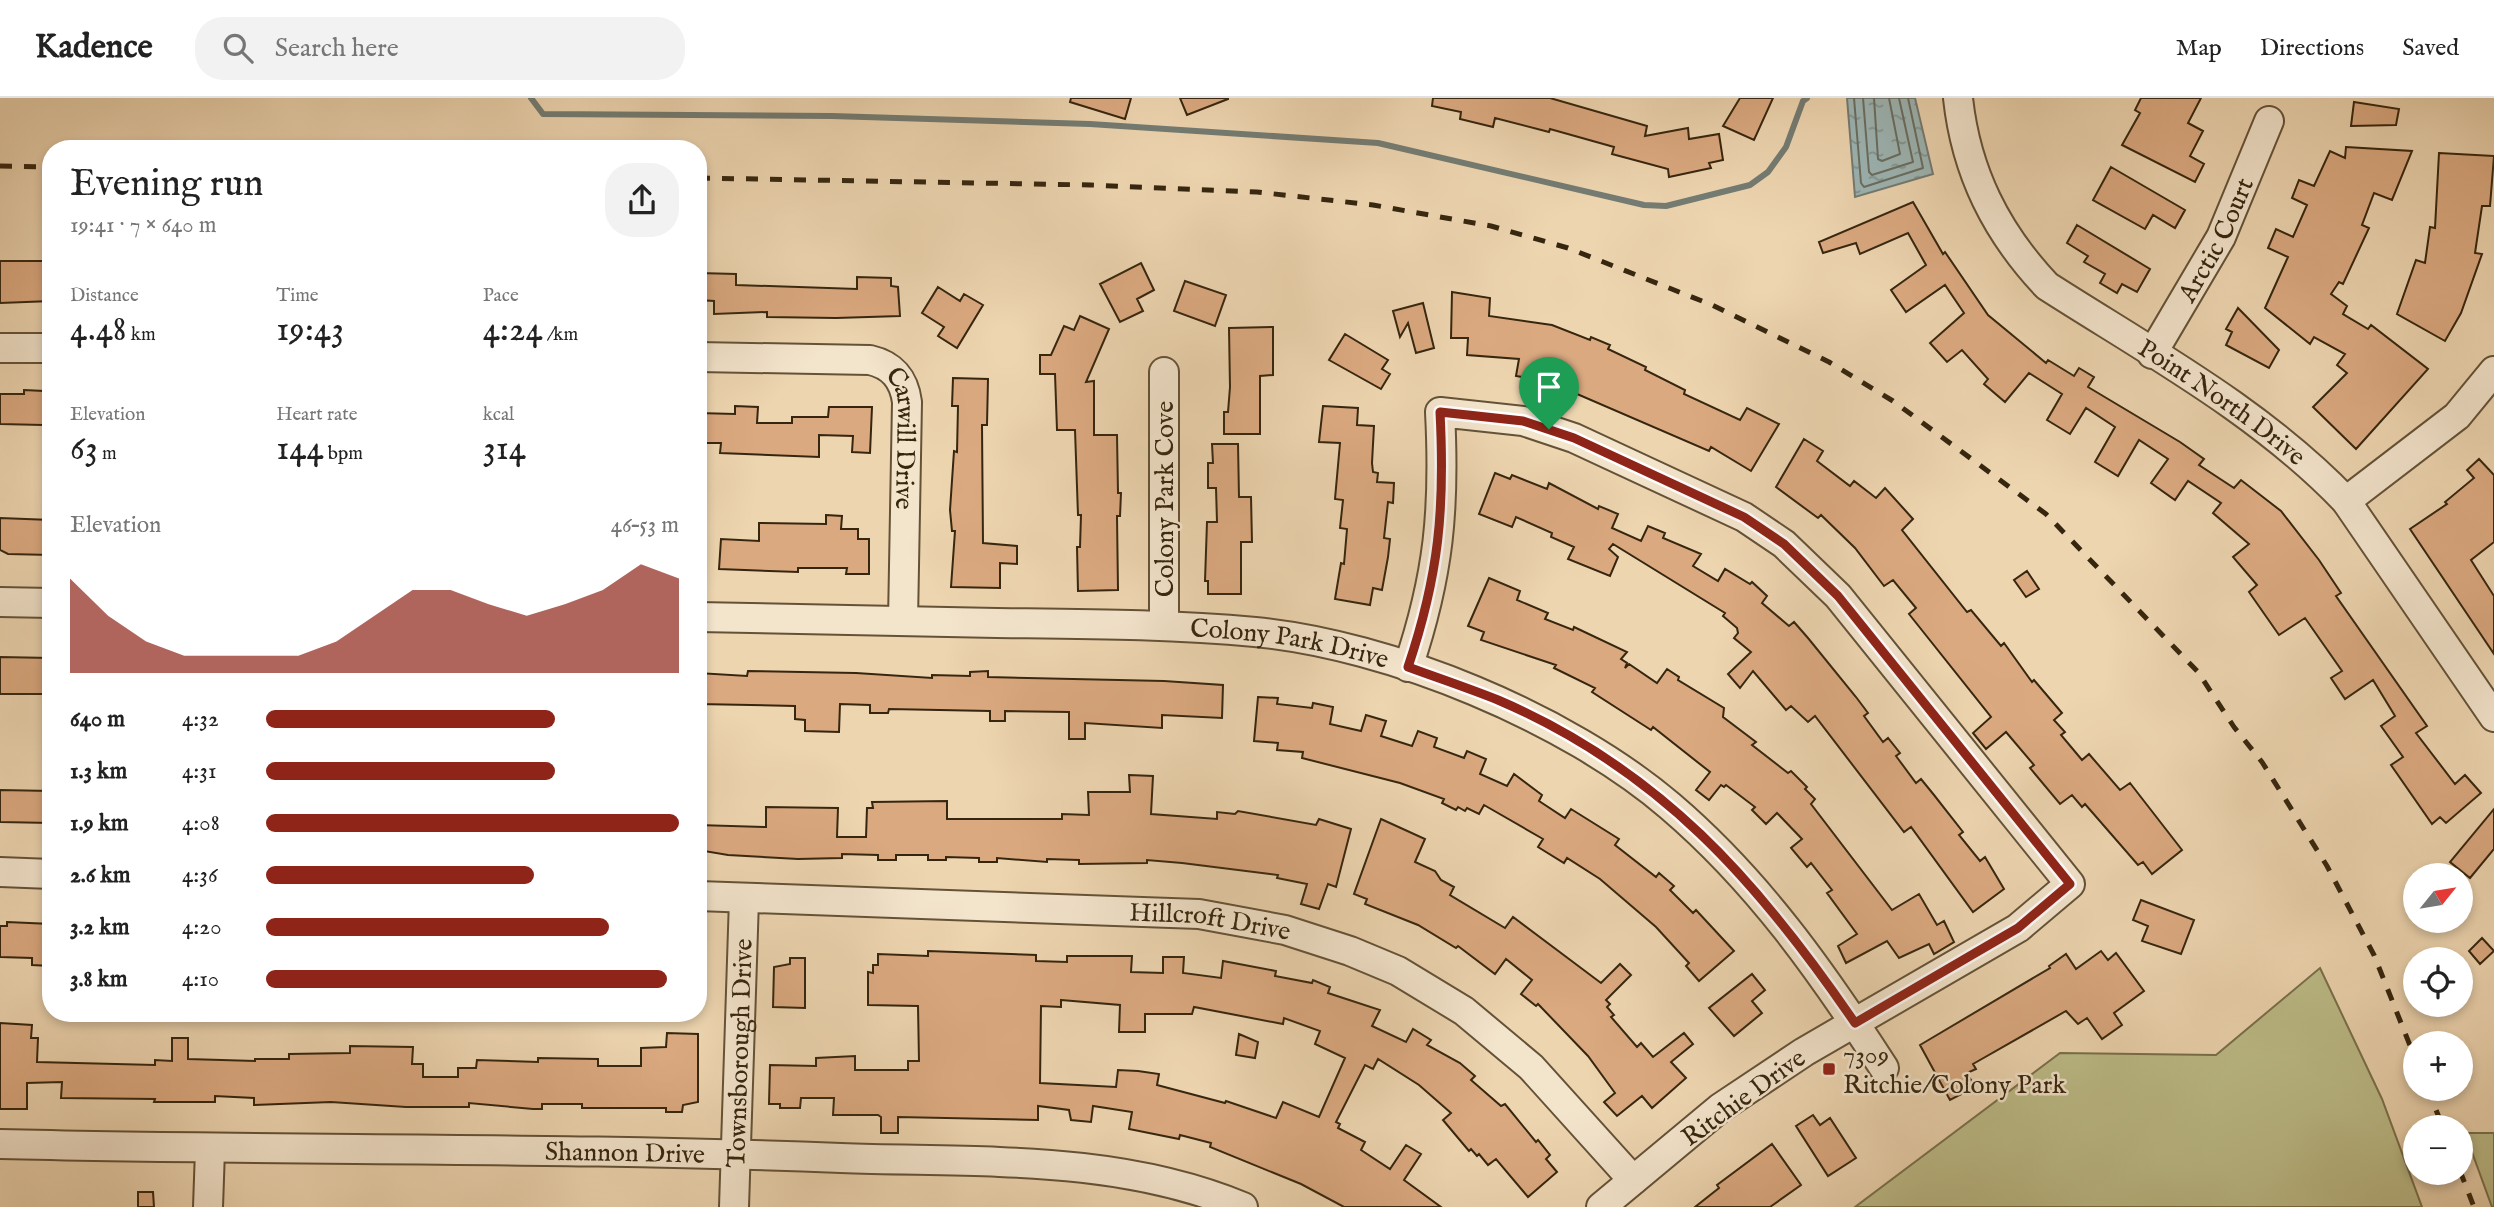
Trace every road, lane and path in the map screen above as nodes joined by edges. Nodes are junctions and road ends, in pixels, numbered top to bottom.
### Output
1 (1958, 98) edge
2 (2269, 121) dead end
3 (0, 348) edge
4 (42, 348) edge
5 (2152, 354) junction
6 (707, 357) edge
7 (2494, 371) edge
8 (1164, 372) dead end
9 (2346, 501) junction
10 (0, 602) edge
11 (42, 603) edge
12 (707, 617) edge
13 (902, 621) junction
14 (1164, 626) junction
15 (1408, 667) junction
16 (2492, 711) edge
17 (0, 872) edge
18 (42, 874) edge
19 (707, 897) edge
20 (744, 899) junction
21 (1855, 1023) junction
22 (1884, 1068) dead end
23 (0, 1144) edge
24 (210, 1150) junction
25 (735, 1154) junction
26 (1633, 1180) junction
27 (208, 1207) edge
28 (734, 1207) edge
29 (1243, 1207) edge
30 (1601, 1207) edge

1 - 5 street, Point North Drive
2 - 5 street, Arctic Court
3 - 4 street
5 - 9 street, Point North Drive
6 - 13 street, Carwill Drive
7 - 9 street
8 - 14 street, Colony Park Cove
9 - 16 street, Point North Drive
10 - 11 street
12 - 13 street, Colony Park Drive
13 - 14 street, Colony Park Drive
14 - 15 street, Colony Park Drive
15 - 21 street, Colony Park Drive
15 - 21 street, Ritchie Drive
17 - 18 street
19 - 20 street, Hillcroft Drive
20 - 25 street, Townsborough Drive
20 - 26 street, Hillcroft Drive
21 - 22 street, Colony Park Drive
21 - 26 street, Ritchie Drive
23 - 24 street, Shannon Drive
24 - 25 street, Shannon Drive
24 - 27 street
25 - 28 street, Townsborough Drive
25 - 29 street, Shannon Drive
26 - 30 street, Ritchie Drive

